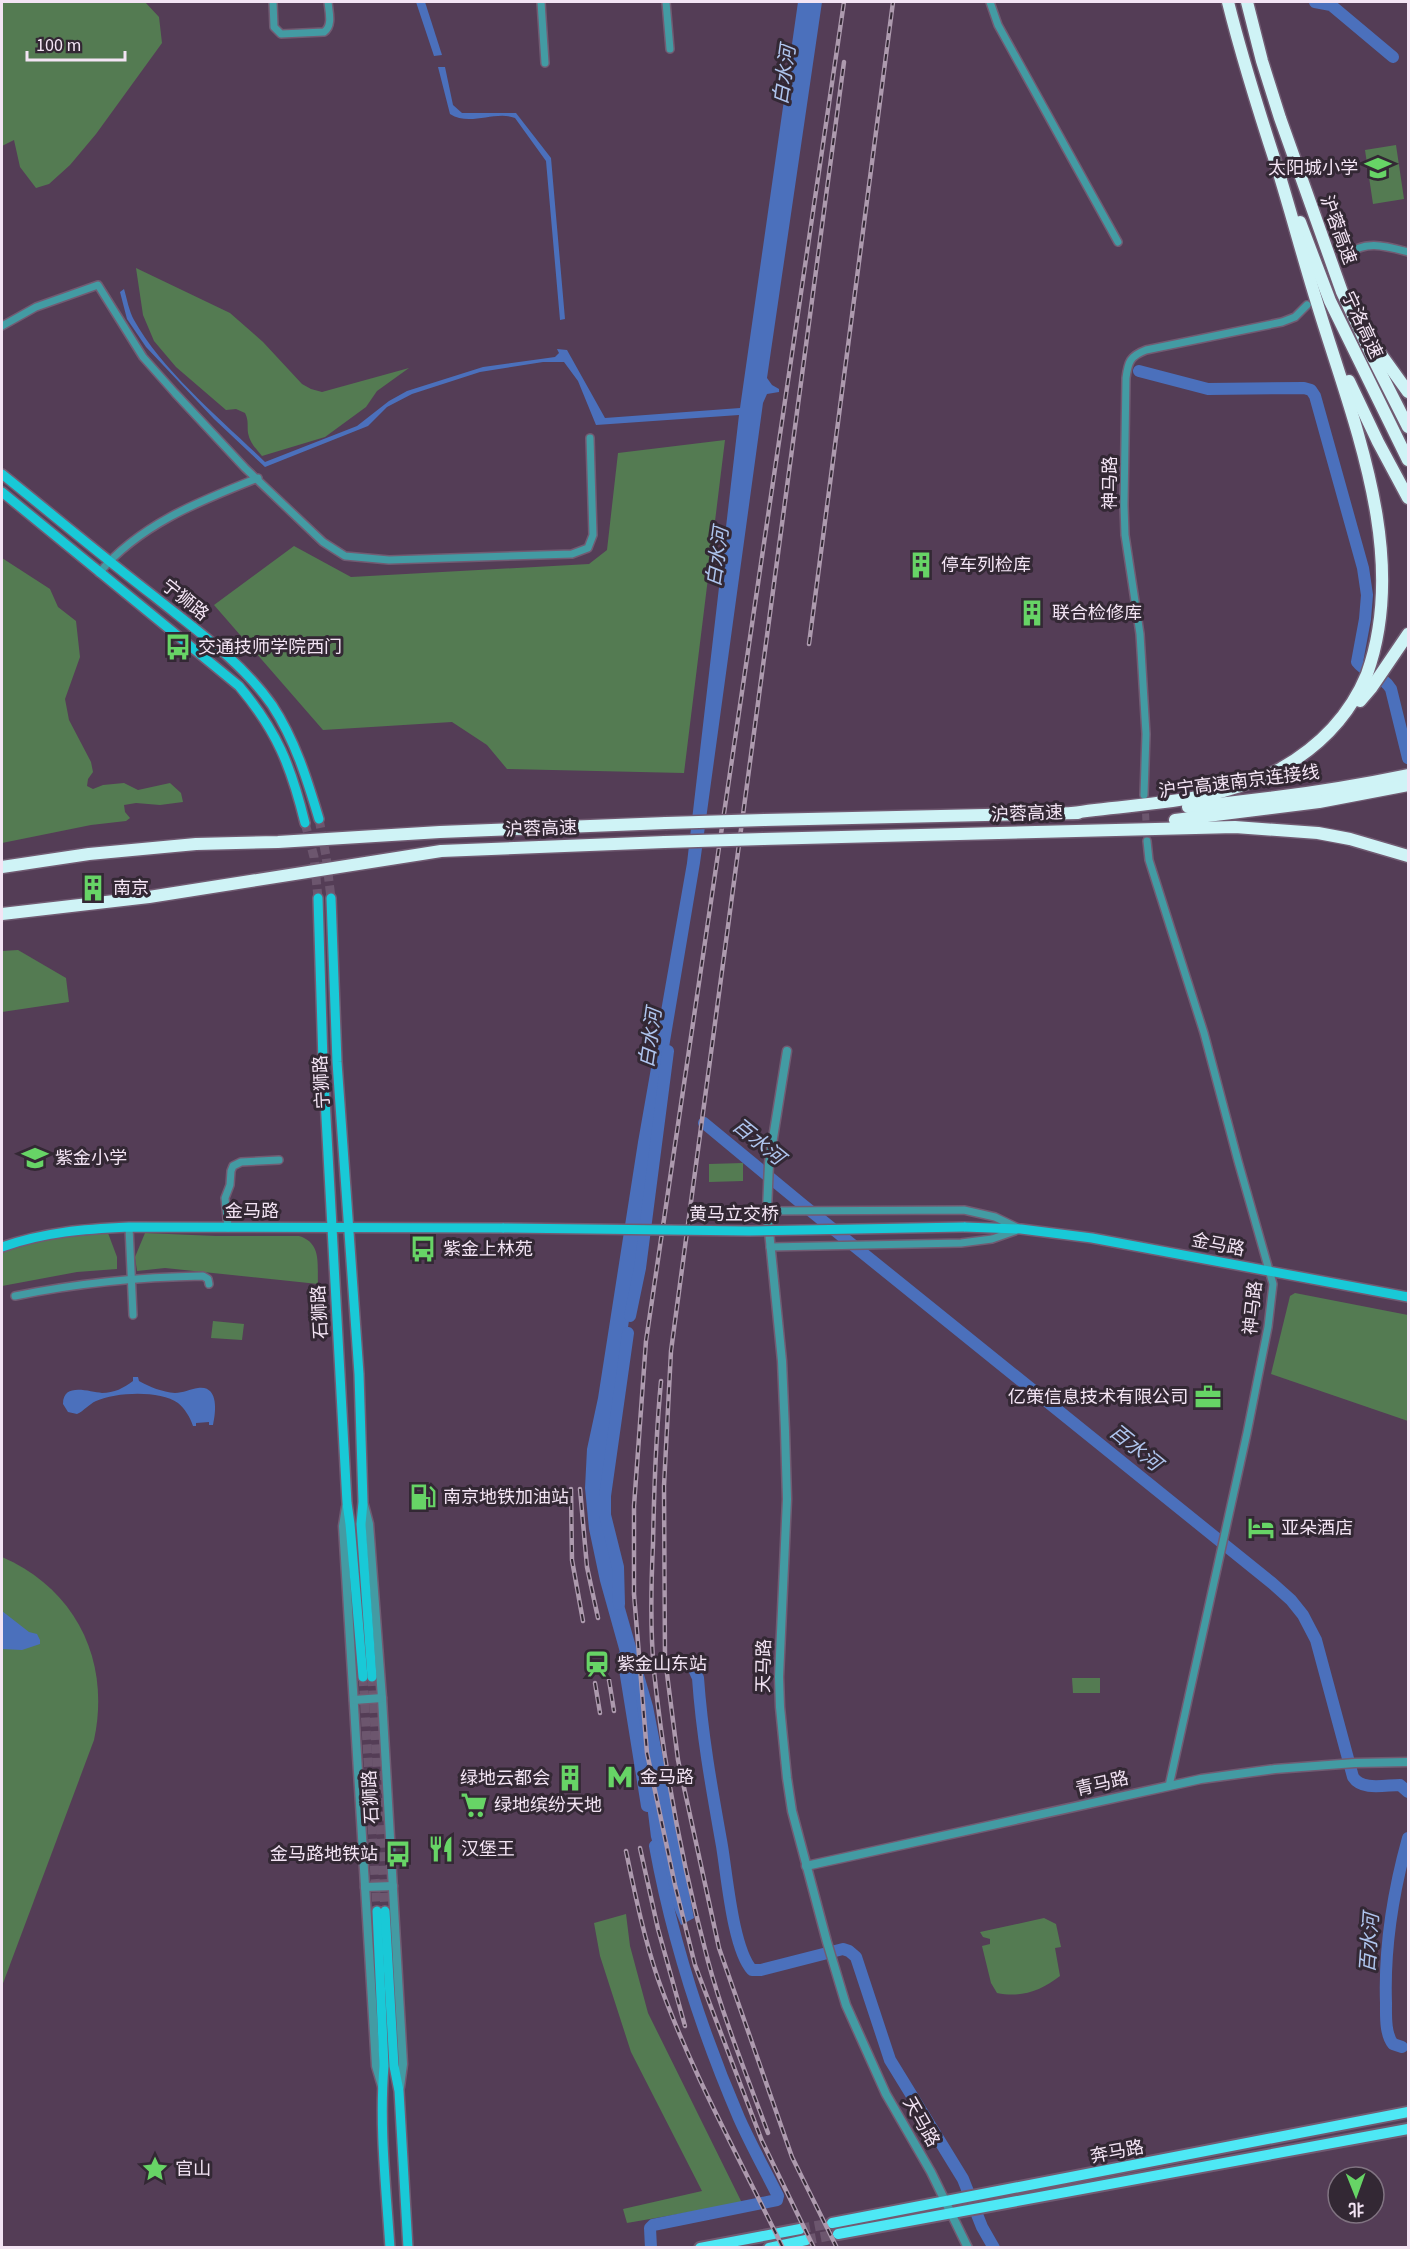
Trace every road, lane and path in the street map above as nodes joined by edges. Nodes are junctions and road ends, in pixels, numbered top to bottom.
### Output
1 (273, 2) edge
2 (328, 2) edge
3 (542, 2) edge
4 (666, 2) edge
5 (990, 2) edge
6 (1228, 2) edge
7 (1247, 2) edge
8 (670, 49) dead end
9 (545, 63) dead end
10 (1277, 168) junction
11 (1118, 242) dead end
12 (1408, 252) edge
13 (1345, 256) dead end
14 (1342, 292) junction
15 (1312, 305) junction
16 (2, 326) edge
17 (1408, 392) edge
18 (1408, 427) edge
19 (590, 438) dead end
20 (1408, 460) edge
21 (2, 474) edge
22 (258, 478) junction
23 (2, 492) edge
24 (1408, 498) edge
25 (110, 561) junction
26 (99, 573) junction
27 (1408, 634) edge
28 (1368, 684) junction
29 (1408, 780) edge
30 (1144, 795) tunnel mouth
31 (1072, 813) junction
32 (319, 819) tunnel mouth
33 (305, 823) tunnel mouth
34 (1087, 830) junction
35 (1147, 841) tunnel mouth
36 (1408, 856) edge
37 (2, 867) edge
38 (318, 898) tunnel mouth
39 (331, 898) tunnel mouth
40 (2, 914) edge
41 (787, 1051) dead end
42 (279, 1160) dead end
43 (767, 1211) junction
44 (129, 1227) junction
45 (332, 1227) junction
46 (347, 1227) junction
47 (964, 1227) joint
48 (228, 1228) junction
49 (504, 1228) joint
50 (1021, 1229) junction
51 (2, 1246) edge
52 (770, 1247) junction
53 (1271, 1272) junction
54 (132, 1278) junction
55 (209, 1284) dead end
56 (15, 1296) dead end
57 (1408, 1297) edge
58 (133, 1315) dead end
59 (363, 1502) junction
60 (347, 1503) junction
61 (382, 1698) junction
62 (354, 1700) junction
63 (1408, 1762) edge
64 (1169, 1786) junction
65 (806, 1866) junction
66 (393, 1886) junction
67 (365, 1887) junction
68 (382, 2087) junction
69 (399, 2091) junction
70 (1408, 2112) edge
71 (1408, 2129) edge
72 (945, 2202) junction
73 (951, 2214) junction
74 (832, 2223) tunnel mouth
75 (800, 2229) tunnel mouth
76 (838, 2234) tunnel mouth
77 (806, 2240) tunnel mouth
78 (390, 2247) edge
79 (408, 2247) edge
80 (700, 2247) edge
81 (769, 2247) edge
82 (968, 2247) edge

1 - 2 street
3 - 9 street
4 - 8 street
5 - 11 street
6 - 10 highway
7 - 14 highway, 沪蓉高速
10 - 15 highway
10 - 20 highway, 宁洛高速
12 - 13 street
14 - 17 highway
14 - 18 highway, 沪蓉高速
15 - 24 highway
15 - 28 highway
15 - 30 street, 神马路
16 - 22 street
19 - 22 street
21 - 25 main road, 宁狮路
22 - 25 street
23 - 26 main road, 宁狮路
25 - 26 street
25 - 32 main road, 宁狮路
26 - 33 main road, 宁狮路
27 - 28 highway
28 - 31 highway
29 - 31 highway, 沪宁高速南京连接线
29 - 34 highway, 沪宁高速南京连接线
31 - 37 highway, 沪蓉高速, bridge
34 - 36 highway
34 - 40 highway, 沪蓉高速, bridge
35 - 53 street, 神马路
38 - 45 main road, 宁狮路
39 - 46 main road, 宁狮路
41 - 43 street, 天马路
42 - 48 street
43 - 50 street, 金马路
43 - 52 street, 天马路
44 - 48 main road, 金马路
44 - 51 main road, 金马路
44 - 54 street
45 - 46 main road, 金马路
45 - 48 main road, 金马路
45 - 60 main road, 石狮路
46 - 49 main road, 金马路
46 - 59 main road, 石狮路
47 - 49 main road, 黄马立交桥, bridge
47 - 50 main road, 金马路
50 - 52 street, 金马路
50 - 53 main road, 金马路
52 - 65 street, 天马路
53 - 57 main road, 金马路
53 - 64 street, 神马路
54 - 55 street
54 - 56 street
54 - 58 street
59 - 60 main road, 石狮路
59 - 61 street, 石狮路
60 - 62 street, 石狮路
61 - 62 street
61 - 66 street, 石狮路
62 - 67 street, 石狮路
63 - 64 street, 青马路
64 - 65 street, 青马路
65 - 72 street, 天马路
66 - 67 street
66 - 69 street, 石狮路
67 - 68 street, 石狮路
68 - 69 main road, 石狮路
68 - 78 main road, 石狮路
69 - 79 main road, 石狮路
70 - 72 main road, 奔马路
71 - 73 main road, 奔马路
72 - 73 street, 天马路
72 - 74 main road, 奔马路
73 - 76 main road, 奔马路
73 - 82 street, 天马路
75 - 80 main road
77 - 81 main road

